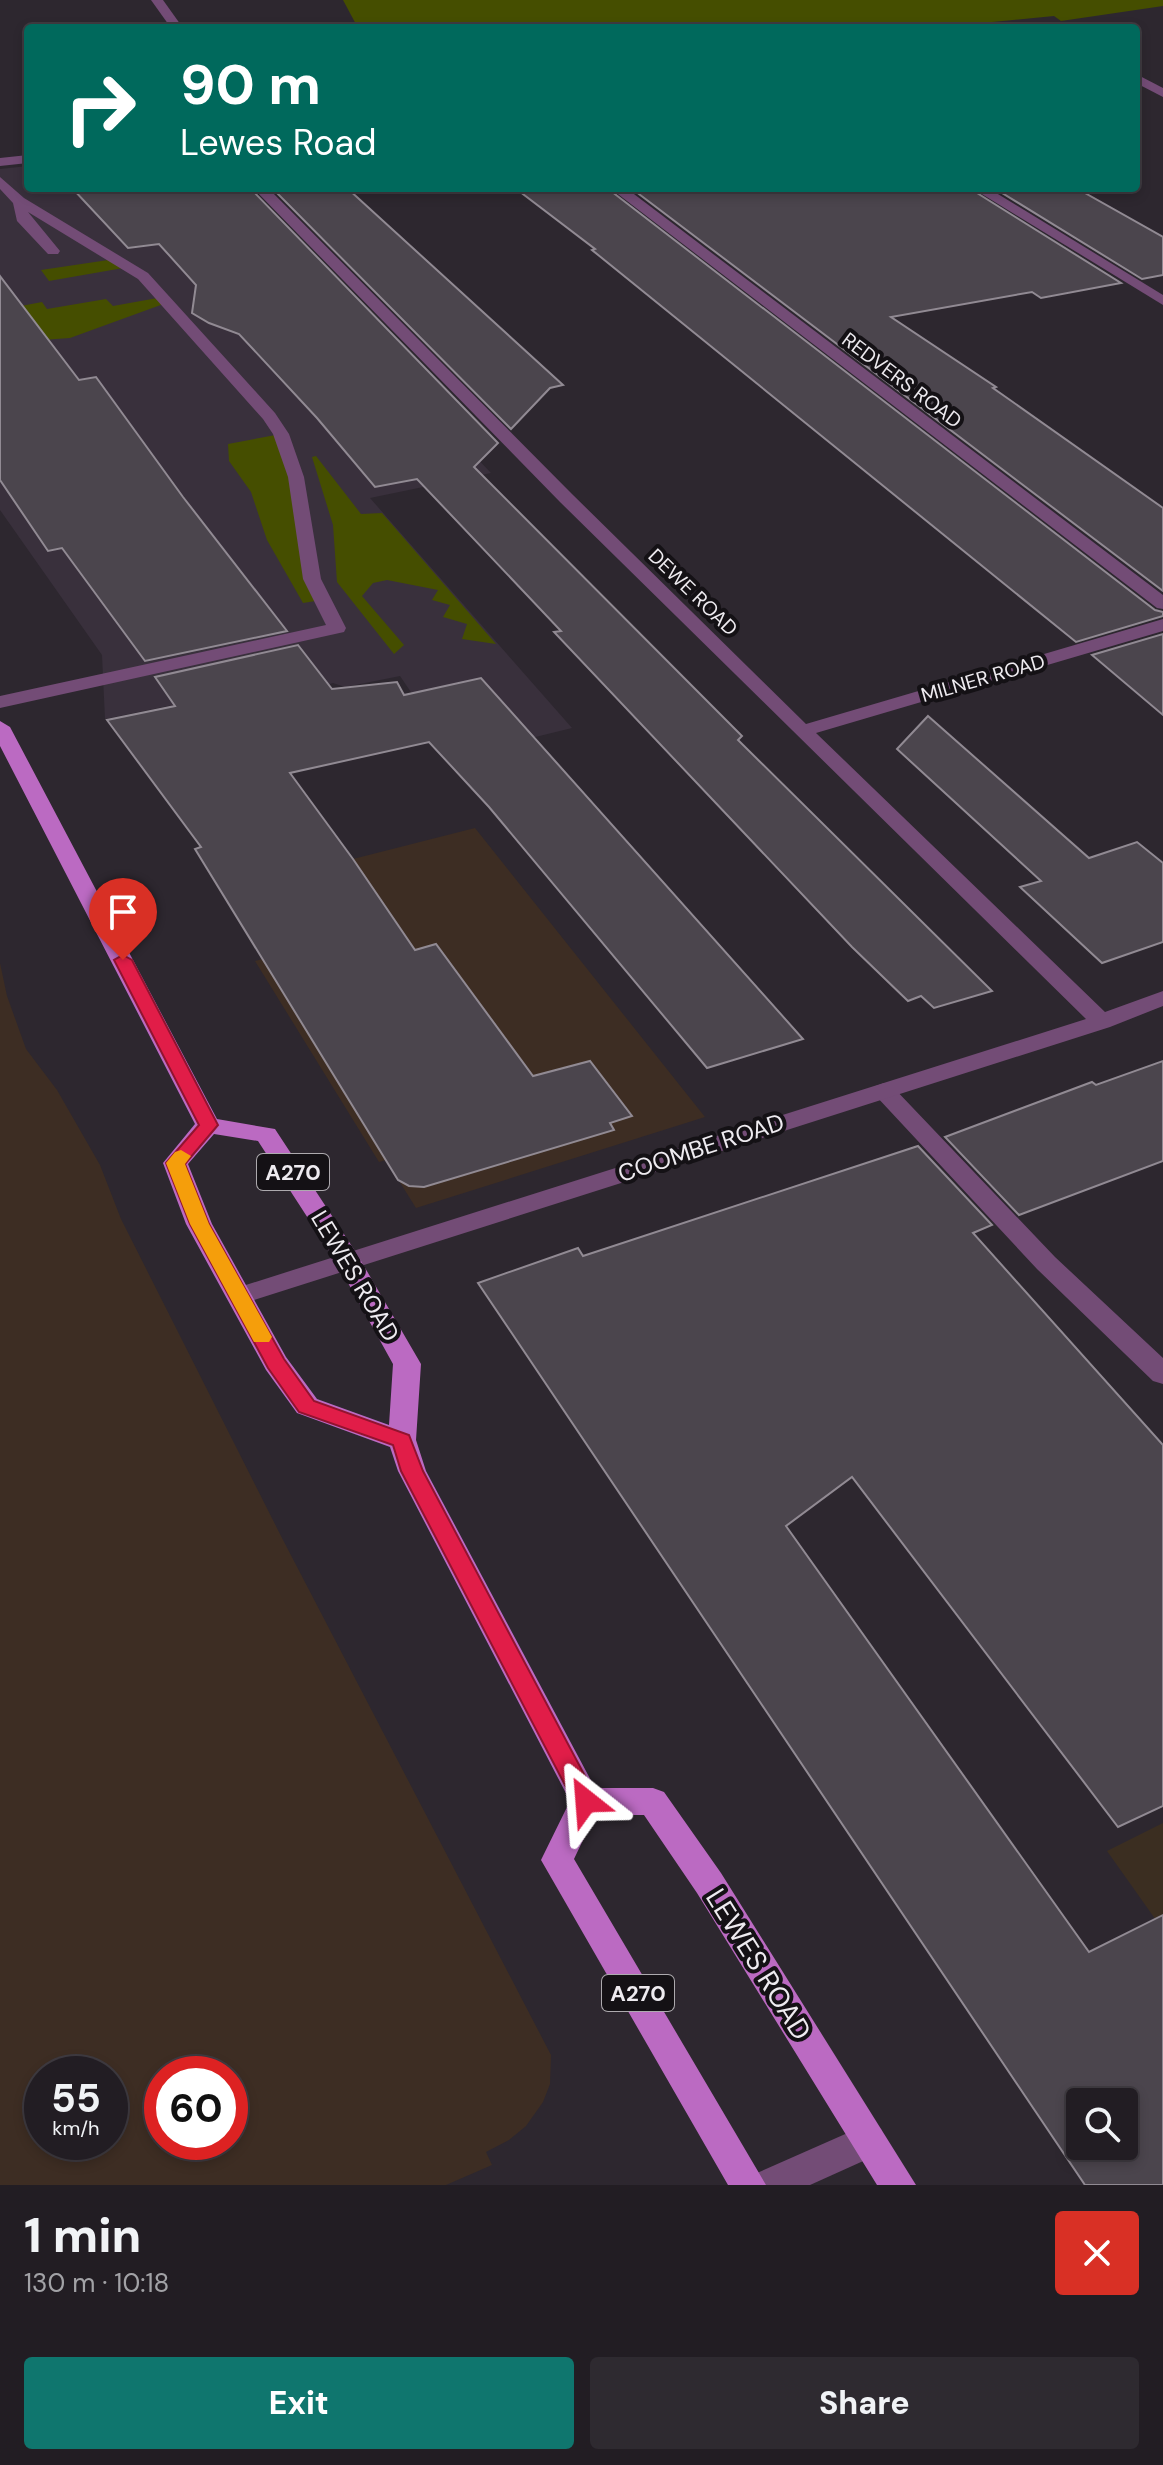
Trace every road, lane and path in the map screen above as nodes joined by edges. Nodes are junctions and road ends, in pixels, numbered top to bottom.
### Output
1 (157, 0) edge
2 (174, 24) edge
3 (1140, 80) edge
4 (1163, 93) edge
5 (24, 159) edge
6 (0, 162) edge
7 (0, 181) edge
8 (264, 192) edge
9 (622, 192) edge
10 (986, 192) edge
11 (19, 201) junction
12 (53, 251) dead end
13 (1163, 301) edge
14 (1163, 604) edge
15 (1163, 625) edge
16 (0, 702) edge
17 (0, 727) edge
18 (802, 731) junction
19 (1163, 998) edge
20 (1102, 1022) junction
21 (884, 1091) junction
22 (208, 1125) junction
23 (348, 1260) junction
24 (239, 1296) junction
25 (1163, 1374) edge
26 (402, 1440) junction
27 (586, 1801) junction
28 (868, 2141) junction
29 (748, 2185) edge
30 (770, 2185) edge
31 (898, 2185) edge

1 - 2 street
3 - 4 street
5 - 6 street
7 - 11 street
8 - 18 street, DEWE ROAD
9 - 14 street, REDVERS ROAD
10 - 13 street
11 - 12 street
11 - 16 street
15 - 18 street, MILNER ROAD
17 - 22 main road
18 - 20 street, DEWE ROAD
19 - 20 street, COOMBE ROAD
20 - 21 street, COOMBE ROAD
21 - 23 street, COOMBE ROAD
21 - 25 street
22 - 23 main road, LEWES ROAD / A270
22 - 24 main road
23 - 24 street, COOMBE ROAD
23 - 26 main road, LEWES ROAD / A270
24 - 26 main road
26 - 27 main road, LEWES ROAD / A270
27 - 28 main road, LEWES ROAD
27 - 29 main road, A270
28 - 30 street
28 - 31 main road, LEWES ROAD

